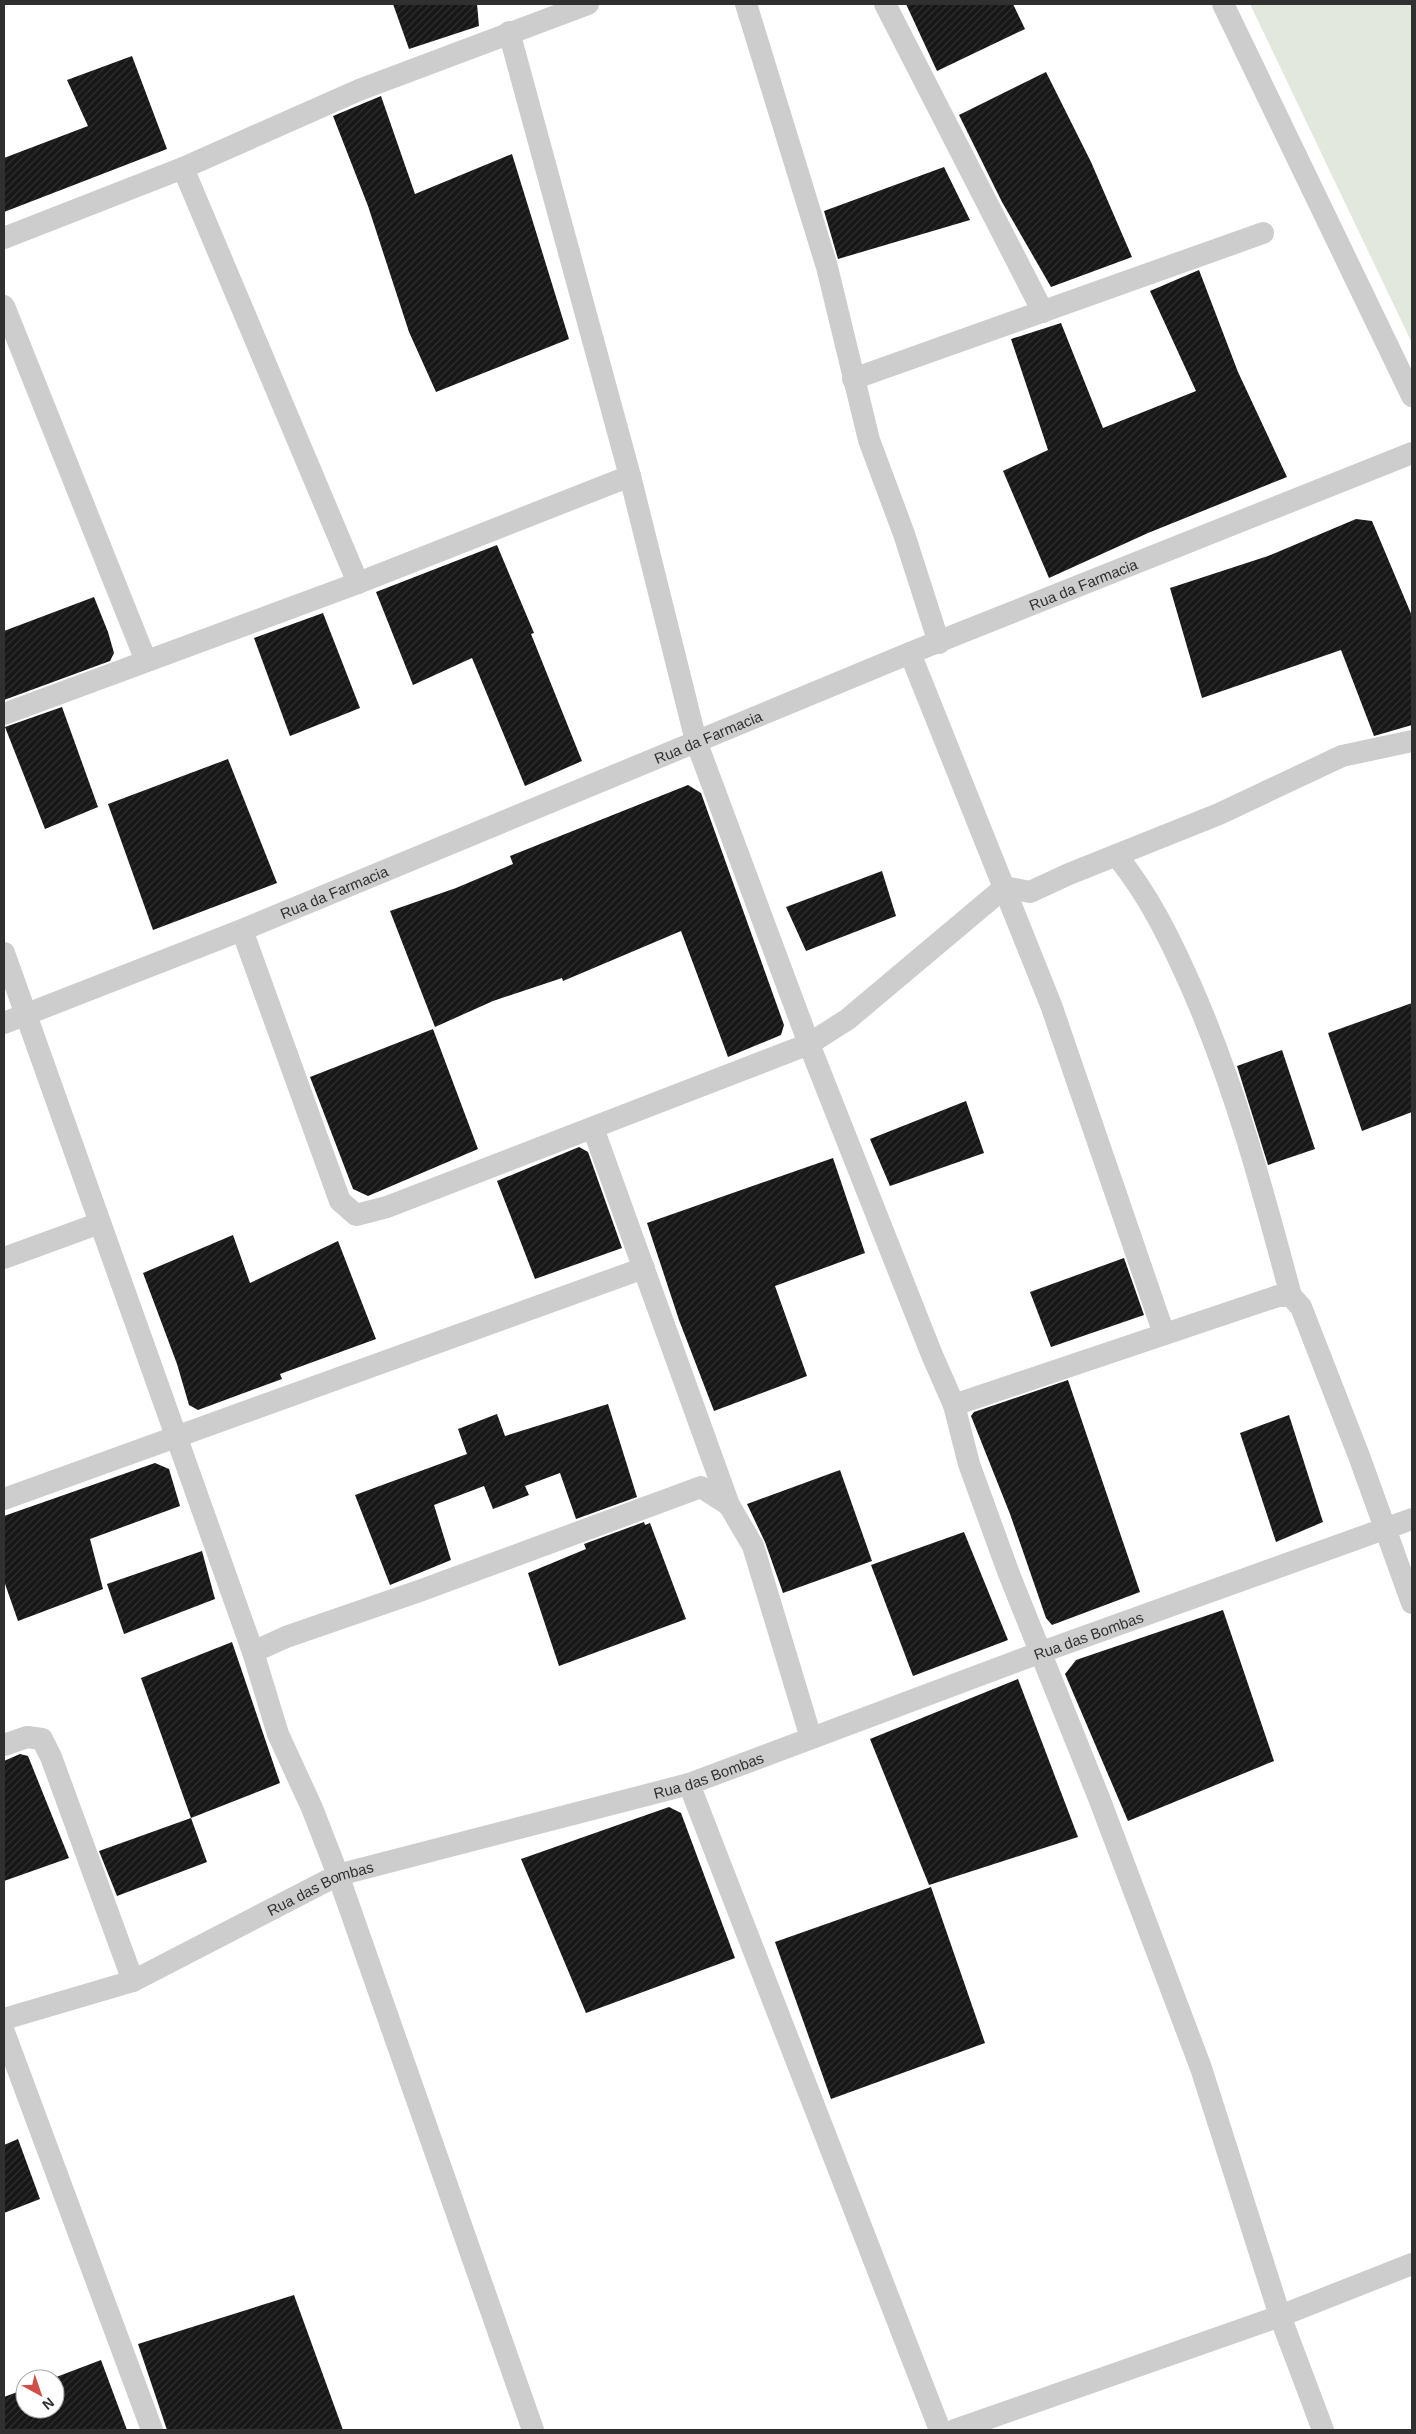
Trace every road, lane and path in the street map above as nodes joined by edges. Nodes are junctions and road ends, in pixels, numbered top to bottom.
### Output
1 (588, 4) edge
2 (746, 4) edge
3 (885, 4) edge
4 (1223, 4) edge
5 (509, 32) junction
6 (183, 168) junction
7 (1263, 233) dead end
8 (4, 238) edge
9 (4, 306) edge
10 (1043, 312) junction
11 (853, 379) junction
12 (1412, 396) edge
13 (1412, 453) edge
14 (630, 476) junction
15 (358, 583) junction
16 (939, 643) junction
17 (910, 653) junction
18 (146, 661) junction
19 (4, 714) edge
20 (696, 741) junction
21 (1412, 741) edge
22 (1116, 855) junction
23 (1005, 887) junction
24 (242, 930) junction
25 (4, 953) edge
26 (26, 1014) junction
27 (4, 1023) edge
28 (809, 1044) junction
29 (593, 1128) junction
30 (100, 1223) junction
31 (4, 1258) edge
32 (644, 1268) junction
33 (1292, 1296) junction
34 (1164, 1334) junction
35 (954, 1405) junction
36 (177, 1437) junction
37 (4, 1499) edge
38 (729, 1505) junction
39 (1412, 1519) edge
40 (1385, 1529) junction
41 (1412, 1603) edge
42 (253, 1652) junction
43 (1040, 1653) junction
44 (811, 1738) junction
45 (4, 1745) edge
46 (689, 1784) junction
47 (338, 1875) junction
48 (133, 1981) junction
49 (4, 2019) edge
50 (4, 2032) edge
51 (1412, 2264) edge
52 (1280, 2316) junction
53 (152, 2430) edge
54 (533, 2430) edge
55 (940, 2430) edge
56 (955, 2430) edge
57 (1323, 2430) edge

1 - 5 street
2 - 11 street
3 - 10 street
4 - 12 street
5 - 6 street
5 - 14 street
6 - 8 street
6 - 15 street
7 - 10 street
9 - 18 street
10 - 11 street
11 - 16 street
13 - 16 street, Rua da Farmacia
14 - 15 street
14 - 20 street
15 - 18 street
16 - 17 street, Rua da Farmacia
17 - 20 street, Rua da Farmacia
17 - 23 street
18 - 19 street
20 - 24 street, Rua da Farmacia
20 - 28 street
21 - 22 street
22 - 23 street
22 - 33 street
23 - 28 street
23 - 34 street
24 - 26 street, Rua da Farmacia
24 - 29 street
25 - 26 street
26 - 27 street, Rua da Farmacia
26 - 30 street
28 - 29 street
28 - 35 street
29 - 32 street
30 - 31 street
30 - 36 street
32 - 36 street
32 - 38 street
33 - 34 street
33 - 40 street
34 - 35 street
35 - 43 street
36 - 37 street
36 - 42 street
38 - 42 street
38 - 44 street
39 - 40 street, Rua das Bombas
40 - 41 street
40 - 43 street, Rua das Bombas
42 - 47 street
43 - 44 street, Rua das Bombas
43 - 52 street
44 - 46 street, Rua das Bombas
45 - 48 street
46 - 47 street, Rua das Bombas
46 - 55 street
47 - 48 street, Rua das Bombas
47 - 54 street
48 - 49 street, Rua das Bombas
50 - 53 street
51 - 52 street
52 - 56 street
52 - 57 street

